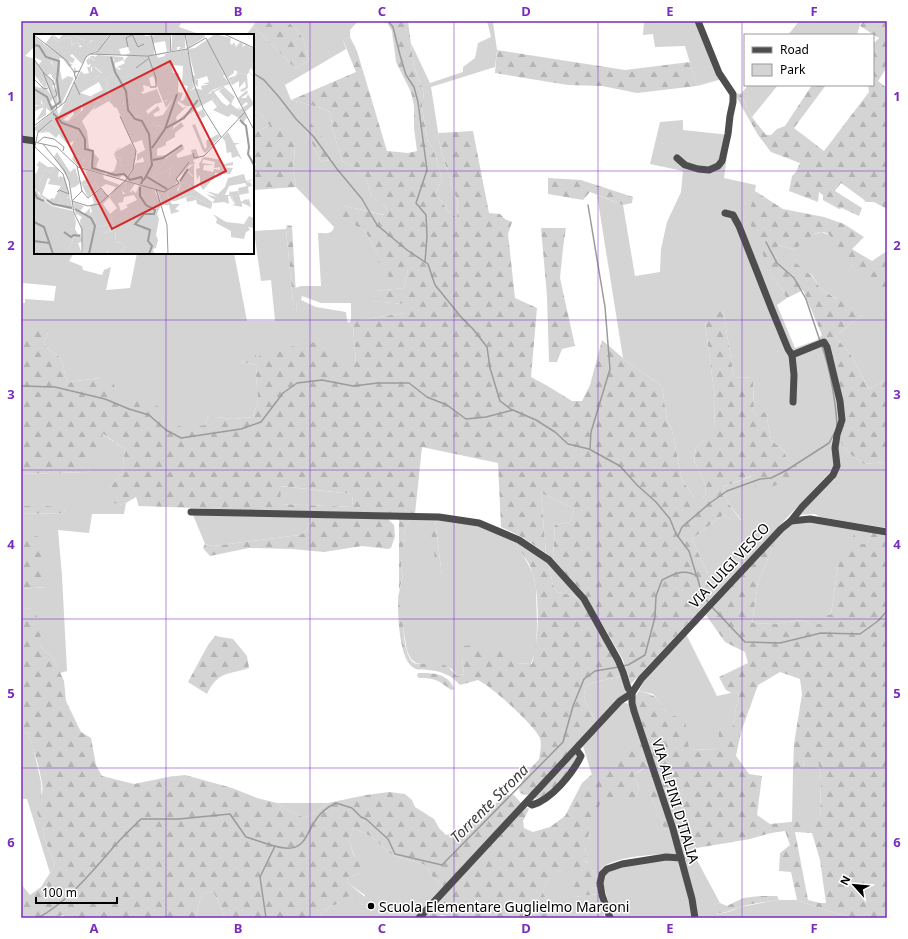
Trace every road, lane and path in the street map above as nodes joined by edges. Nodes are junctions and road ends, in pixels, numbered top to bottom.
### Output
1 (698, 21) edge
2 (21, 139) edge
3 (34, 141) edge
4 (677, 158) dead end
5 (725, 213) dead end
6 (792, 355) junction
7 (792, 402) dead end
8 (191, 512) dead end
9 (791, 521) junction
10 (887, 532) edge
11 (632, 693) junction
12 (576, 749) junction
13 (527, 802) junction
14 (681, 858) junction
15 (419, 918) edge
16 (610, 918) edge
17 (695, 918) edge

1 - 4 street
2 - 3 street
5 - 6 street
6 - 7 street
6 - 9 street, VIA LUIGI VESCO
8 - 11 street, VIA ALPINI D'ITALIA
9 - 10 street
9 - 11 street, VIA LUIGI VESCO
11 - 12 street, VIA LUIGI VESCO
11 - 14 street, VIA ALPINI D'ITALIA
12 - 13 street, VIA LUIGI VESCO
12 - 13 street
13 - 15 street, VIA LUIGI VESCO
14 - 16 street
14 - 17 street, VIA ALPINI D'ITALIA

